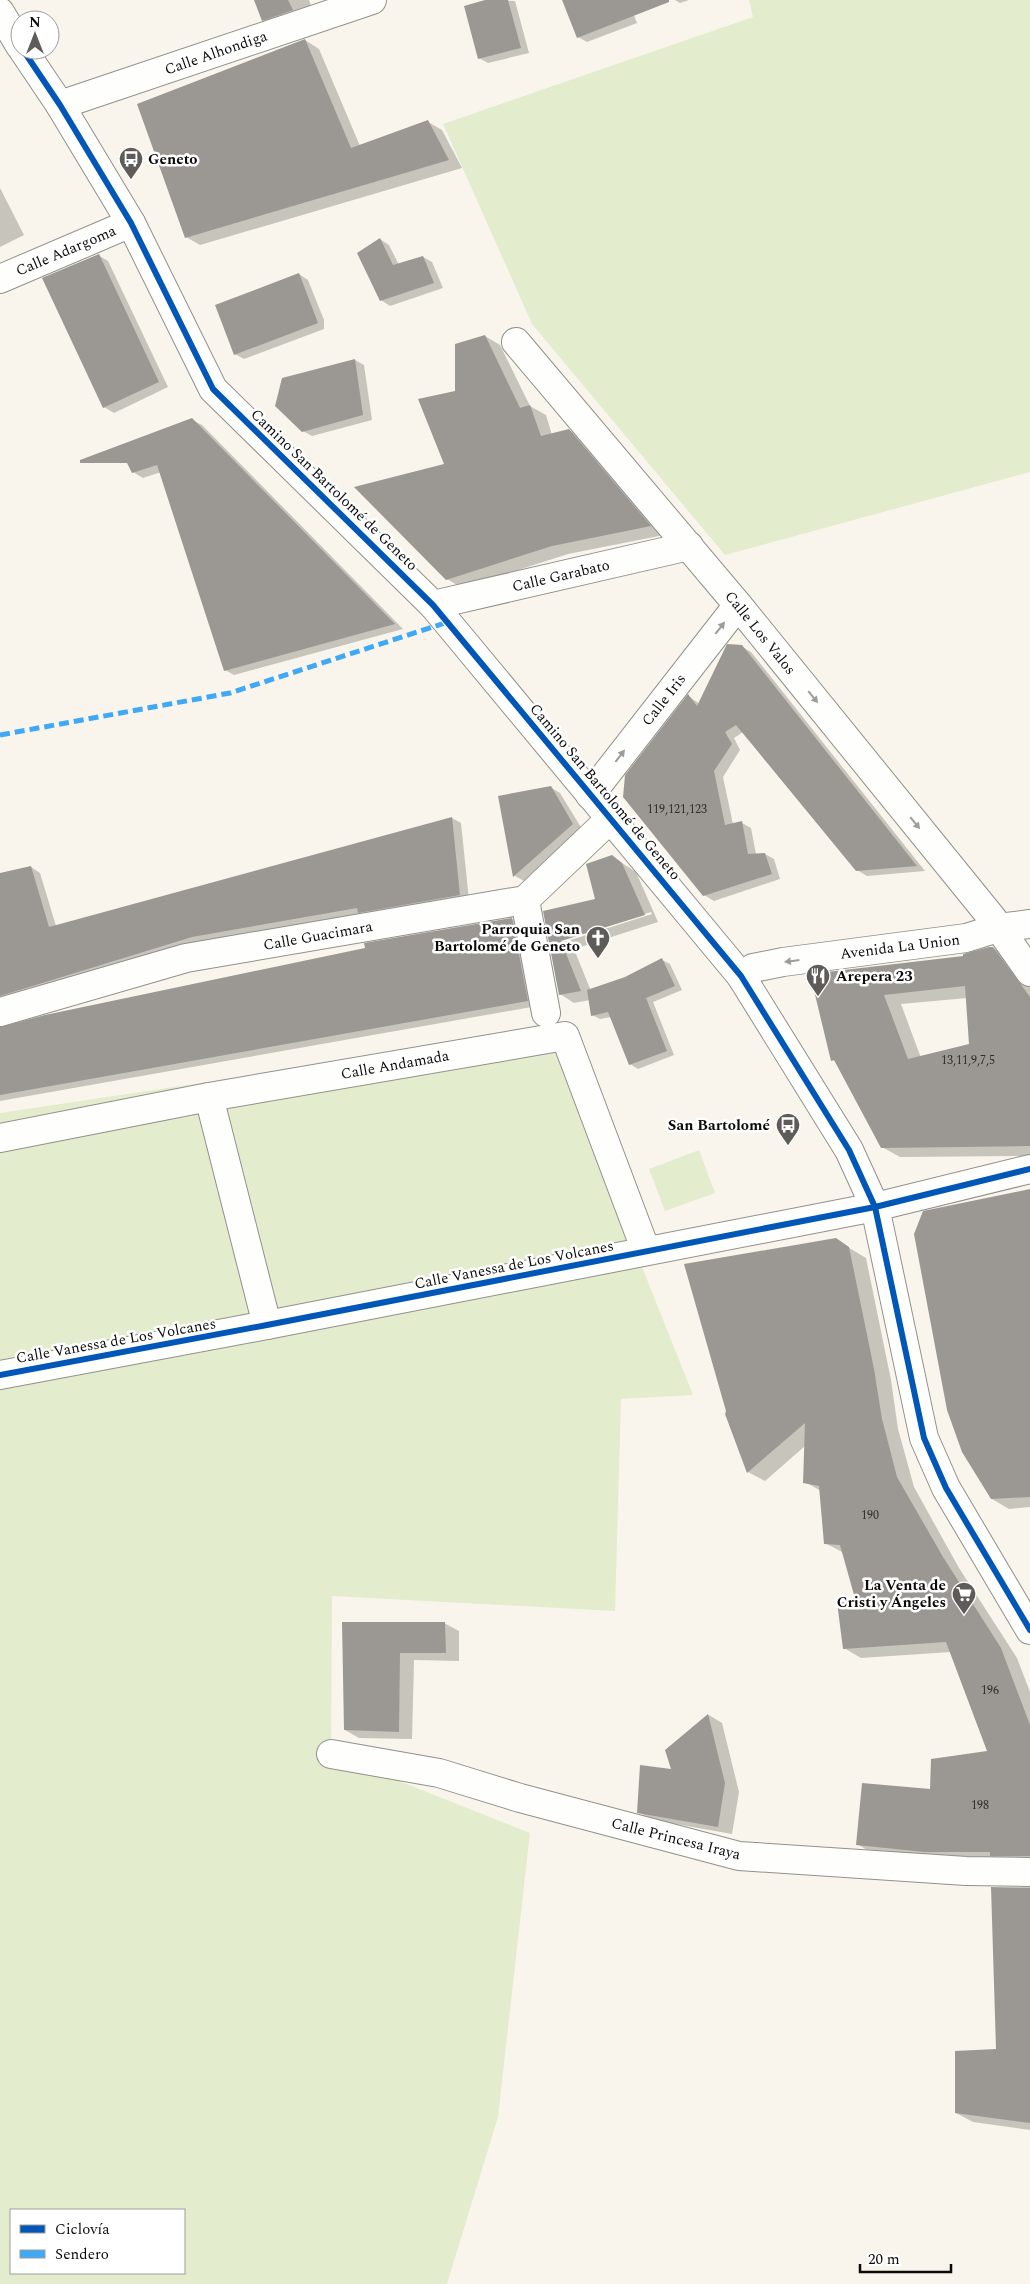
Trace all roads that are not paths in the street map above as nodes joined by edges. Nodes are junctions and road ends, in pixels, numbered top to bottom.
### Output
1 (372, 0) edge
2 (0, 12) edge
3 (10, 35) edge
4 (26, 60) edge
5 (60, 106) junction
6 (131, 223) junction
7 (0, 279) edge
8 (516, 342) dead end
9 (689, 546) junction
10 (433, 605) junction
11 (738, 605) junction
12 (590, 795) junction
13 (610, 819) junction
14 (525, 900) junction
15 (1030, 924) edge
16 (998, 928) junction
17 (1030, 972) edge
18 (741, 976) junction
19 (0, 1012) edge
20 (546, 1013) dead end
21 (210, 1097) junction
22 (0, 1138) edge
23 (1030, 1169) edge
24 (875, 1207) junction
25 (646, 1251) junction
26 (267, 1326) junction
27 (0, 1375) edge
28 (1030, 1630) edge
29 (330, 1754) dead end
30 (1030, 1872) edge

1 - 5 street, Calle Alhondiga
2 - 3 street, Camino San Bartolomé de Geneto
4 - 5 street, Camino San Bartolomé de Geneto
5 - 6 street, Camino San Bartolomé de Geneto
6 - 7 street, Calle Adargoma
6 - 10 street, Camino San Bartolomé de Geneto
8 - 9 street, Calle Los Valos
9 - 10 street, Calle Garabato
9 - 11 street, Calle Los Valos
10 - 12 street, Camino San Bartolomé de Geneto
12 -> 11 street, Calle Iris
11 -> 16 street, Calle Los Valos
12 - 13 street, Camino San Bartolomé de Geneto
13 - 14 street
13 - 18 street, Camino San Bartolomé de Geneto
14 - 19 street, Calle Guacimara
14 - 20 street
15 - 16 street, Avenida La Union
16 - 17 street, Calle Los Valos
16 -> 18 street, Avenida La Union
18 - 24 street, Camino San Bartolomé de Geneto
21 - 22 street, Calle Andamada
21 - 25 street, Calle Andamada
21 - 26 street
23 - 24 street, Calle Vanessa de Los Volcanes
24 - 25 street, Calle Vanessa de Los Volcanes
24 - 28 street, Camino San Bartolomé de Geneto
25 - 26 street, Calle Vanessa de Los Volcanes
26 - 27 street, Calle Vanessa de Los Volcanes
29 - 30 street, Calle Princesa Iraya

